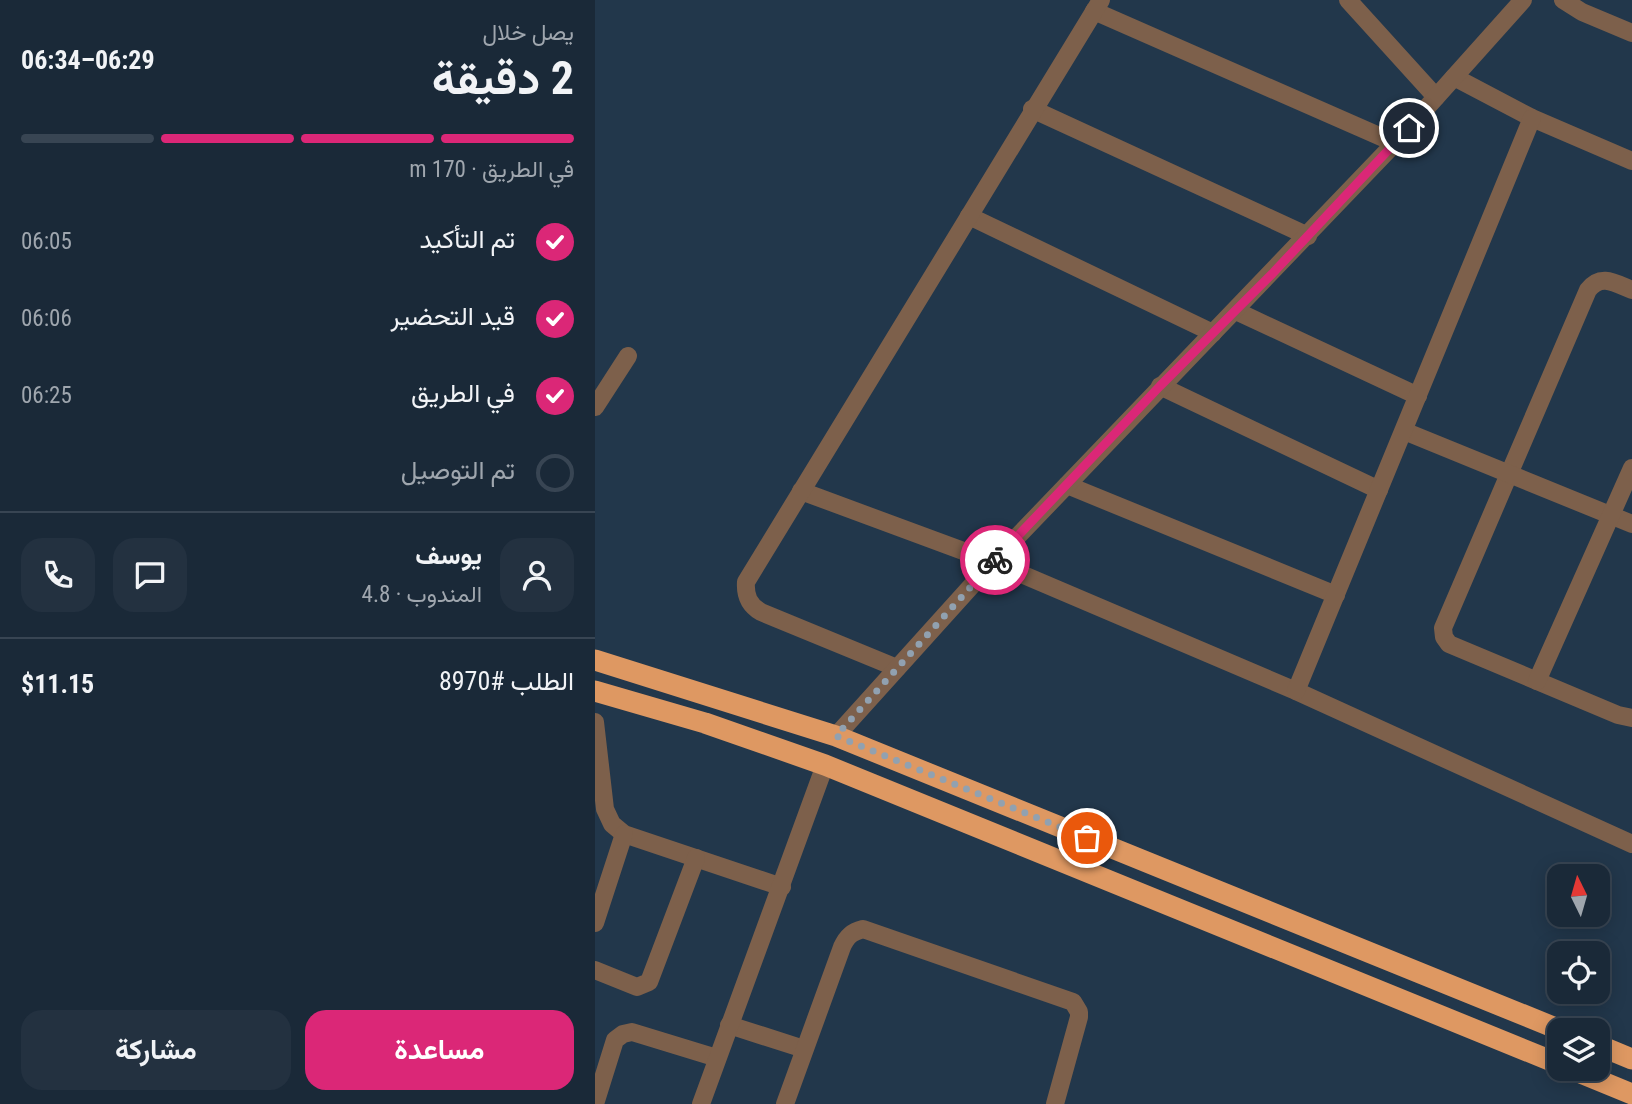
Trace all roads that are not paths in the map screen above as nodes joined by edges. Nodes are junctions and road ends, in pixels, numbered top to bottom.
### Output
1 (1348, 0) edge
2 (1523, 0) edge
3 (1563, 0) edge
4 (1098, 6) edge
5 (1632, 33) edge
6 (1454, 77) junction
7 (1436, 97) junction
8 (1032, 109) junction
9 (1532, 118) junction
10 (1395, 143) junction
11 (1632, 161) edge
12 (969, 216) junction
13 (1308, 236) junction
14 (1632, 290) edge
15 (1236, 311) junction
16 (1213, 333) junction
17 (628, 356) dead end
18 (1160, 386) junction
19 (1418, 396) junction
20 (595, 407) edge
21 (1404, 431) junction
22 (1632, 468) edge
23 (1510, 474) junction
24 (1067, 485) junction
25 (1379, 490) junction
26 (801, 491) junction
27 (1611, 516) junction
28 (1632, 524) edge
29 (993, 562) junction
30 (1336, 595) junction
31 (595, 660) edge
32 (897, 668) junction
33 (1537, 681) junction
34 (595, 691) edge
35 (1296, 691) junction
36 (1632, 718) edge
37 (595, 722) edge
38 (836, 736) junction
39 (825, 765) junction
40 (624, 834) junction
41 (1632, 844) edge
42 (695, 858) junction
43 (782, 887) junction
44 (595, 923) edge
45 (595, 970) edge
46 (729, 1025) junction
47 (1547, 1025) edge
48 (804, 1049) junction
49 (1610, 1050) edge
50 (717, 1058) junction
51 (1547, 1059) edge
52 (1632, 1059) edge
53 (1600, 1081) edge
54 (1632, 1094) edge
55 (595, 1104) edge
56 (701, 1104) edge
57 (786, 1104) edge
58 (1055, 1104) edge

1 - 7 street
2 - 6 street
3 - 5 street
4 - 8 street
4 - 10 street
6 - 7 street
6 - 9 street
7 - 10 street
8 - 12 street
8 - 13 street
9 - 11 street
9 - 19 street
10 - 13 street
12 - 16 street
12 - 26 street
13 - 15 street
14 - 23 street
15 - 16 street
15 - 19 street
16 - 18 street
17 - 20 street
18 - 24 street
18 - 25 street
19 - 21 street
21 - 23 street
21 - 25 street
22 - 27 street
23 - 27 street
23 - 33 street
24 - 29 street
24 - 30 street
25 - 30 street
26 - 29 street
26 - 32 street
27 - 28 street
27 - 33 street
29 - 32 street
29 - 35 street
30 - 35 street
31 - 38 highway
32 - 38 street
33 - 36 street
34 - 39 highway
35 - 41 street
37 - 40 street
38 - 47 highway
39 - 43 street
39 - 51 highway
40 - 42 street
40 - 44 street
42 - 43 street
42 - 45 street
43 - 46 street
46 - 48 street
46 - 50 street
48 - 57 street
48 - 58 street
49 - 52 highway
50 - 55 street
50 - 56 street
53 - 54 highway

